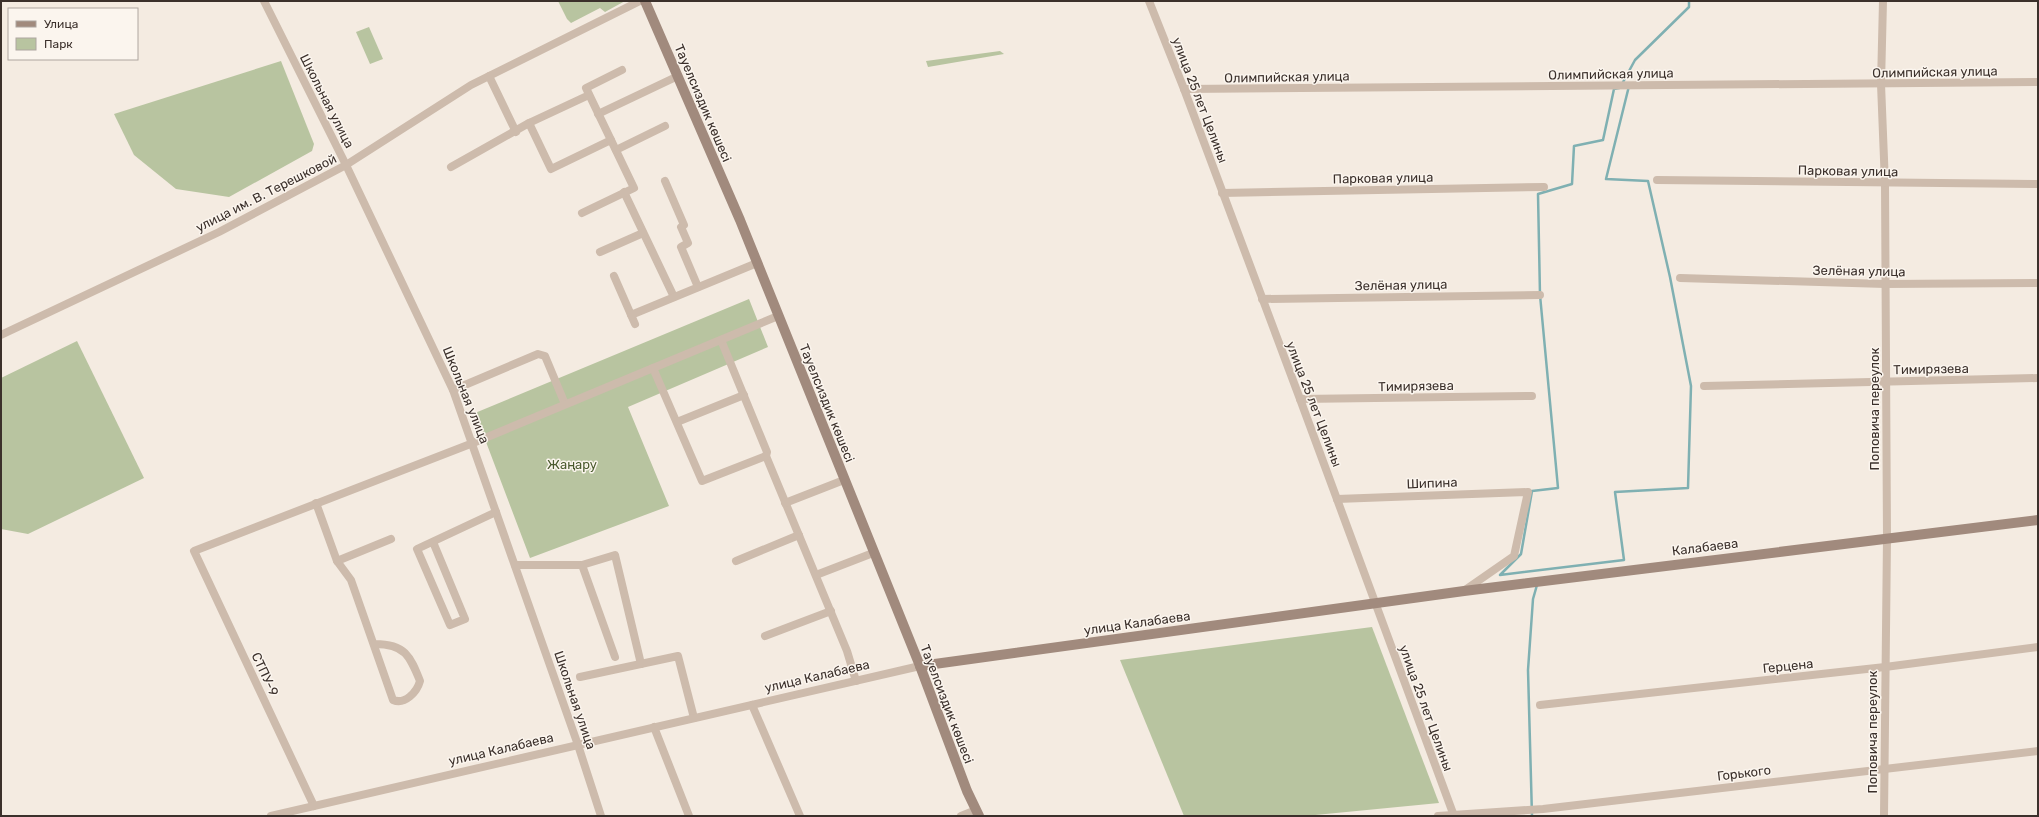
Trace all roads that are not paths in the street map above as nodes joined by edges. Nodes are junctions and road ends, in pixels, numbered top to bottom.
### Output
1 (264, 1) edge
2 (640, 1) edge
3 (646, 1) edge
4 (1149, 1) edge
5 (1883, 1) edge
6 (622, 70) dead end
7 (489, 76) junction
8 (678, 76) junction
9 (2038, 82) edge
10 (1881, 84) junction
11 (1184, 89) junction
12 (589, 95) junction
13 (598, 114) junction
14 (529, 124) junction
15 (665, 126) dead end
16 (516, 132) junction
17 (611, 140) junction
18 (616, 150) junction
19 (346, 166) junction
20 (451, 167) dead end
21 (1657, 180) dead end
22 (665, 182) dead end
23 (1885, 184) junction
24 (2038, 184) edge
25 (1544, 187) dead end
26 (624, 192) junction
27 (1222, 193) junction
28 (582, 213) dead end
29 (644, 233) junction
30 (600, 252) dead end
31 (757, 263) junction
32 (614, 276) dead end
33 (1680, 278) dead end
34 (2038, 283) edge
35 (1885, 284) junction
36 (698, 287) junction
37 (1540, 295) dead end
38 (674, 297) junction
39 (1262, 299) junction
40 (631, 315) junction
41 (778, 316) junction
42 (635, 324) dead end
43 (1, 335) edge
44 (721, 340) junction
45 (653, 368) junction
46 (2038, 378) edge
47 (1886, 381) junction
48 (1704, 386) dead end
49 (453, 390) junction
50 (744, 395) junction
51 (1532, 396) dead end
52 (1300, 399) junction
53 (565, 404) junction
54 (677, 422) junction
55 (473, 443) junction
56 (766, 456) junction
57 (844, 480) junction
58 (1337, 499) junction
59 (316, 503) junction
60 (785, 503) junction
61 (496, 512) junction
62 (2038, 520) edge
63 (799, 534) junction
64 (1887, 538) junction
65 (391, 539) dead end
66 (433, 542) junction
67 (873, 553) junction
68 (337, 561) junction
69 (736, 561) dead end
70 (515, 565) junction
71 (582, 565) junction
72 (816, 575) junction
73 (1464, 591) junction
74 (1376, 602) junction
75 (831, 611) junction
76 (765, 636) dead end
77 (375, 644) junction
78 (2038, 647) edge
79 (615, 657) dead end
80 (641, 664) junction
81 (920, 666) junction
82 (1885, 668) junction
83 (580, 677) dead end
84 (856, 681) junction
85 (752, 705) junction
86 (1540, 705) dead end
87 (694, 718) junction
88 (654, 727) junction
89 (578, 745) junction
90 (2038, 751) edge
91 (1884, 768) junction
92 (314, 806) junction
93 (977, 813) edge
94 (271, 816) edge
95 (601, 816) edge
96 (689, 816) edge
97 (800, 816) edge
98 (961, 816) edge
99 (1438, 816) edge
100 (1454, 816) edge
101 (1884, 816) edge

1 - 19 street, Школьная улица
2 - 7 street, улица им. В. Терешковой
3 - 8 street, Тауелсиздик көшесі
4 - 11 street, улица 25 лет Целины
5 - 10 street, Поповича переулок
6 - 12 street
7 - 16 street
7 - 19 street, улица им. В. Терешковой
8 - 13 street
8 - 31 street, Тауелсиздик көшесі
9 - 10 street, Олимпийская улица
10 - 11 street, Олимпийская улица
10 - 23 street, Поповича переулок
11 - 27 street, улица 25 лет Целины
12 - 13 street
12 - 14 street
13 - 17 street
14 - 16 street
14 - 17 street
15 - 18 street
16 - 20 street
17 - 18 street
18 - 26 street
19 - 43 street, улица им. В. Терешковой
19 - 49 street, Школьная улица
21 - 23 street, Парковая улица
22 - 36 street
23 - 24 street, Парковая улица
23 - 35 street, Поповича переулок
25 - 27 street, Парковая улица
26 - 28 street
26 - 29 street
27 - 39 street, улица 25 лет Целины
29 - 30 street
29 - 38 street
31 - 36 street
31 - 41 street, Тауелсиздик көшесі
32 - 40 street
33 - 35 street, Зелёная улица
34 - 35 street, Зелёная улица
35 - 47 street, Поповича переулок
36 - 38 street
37 - 39 street, Зелёная улица
38 - 40 street
39 - 52 street, улица 25 лет Целины
40 - 42 street
41 - 44 street
41 - 57 street, Тауелсиздик көшесі
44 - 45 street
44 - 50 street
45 - 53 street
45 - 54 street
46 - 47 street, Тимирязева
47 - 48 street, Тимирязева
47 - 64 street, Поповича переулок
49 - 53 street
49 - 55 street, Школьная улица
50 - 54 street
50 - 56 street
51 - 52 street, Тимирязева
52 - 58 street, улица 25 лет Целины
53 - 55 street
54 - 56 street
55 - 59 street
55 - 61 street, Школьная улица
56 - 60 street
57 - 60 street
57 - 67 street, Тауелсиздик көшесі
58 - 73 street, Шипина
58 - 74 street, улица 25 лет Целины
59 - 68 street
59 - 92 street, СТПУ-9
60 - 63 street
61 - 66 street
61 - 70 street, Школьная улица
62 - 64 street, Калабаева
63 - 69 street
63 - 72 street
64 - 73 street, Калабаева
64 - 82 street, Поповича переулок
65 - 68 street
66 - 66 street
67 - 72 street
67 - 81 street, Тауелсиздик көшесі
68 - 77 street
70 - 71 street
70 - 89 street, Школьная улица
71 - 79 street
71 - 80 street
72 - 75 street
73 - 74 street, Калабаева
74 - 81 street, улица Калабаева
74 - 100 street, улица 25 лет Целины
75 - 76 street
75 - 84 street
77 - 77 street
78 - 82 street, Герцена
80 - 83 street
80 - 87 street
81 - 84 street, улица Калабаева
81 - 93 street, Тауелсиздик көшесі
82 - 86 street, Герцена
82 - 91 street, Поповича переулок
84 - 85 street, улица Калабаева
85 - 87 street, улица Калабаева
85 - 97 street
87 - 88 street, улица Калабаева
88 - 89 street, улица Калабаева
88 - 96 street
89 - 92 street, улица Калабаева
89 - 95 street, Школьная улица
90 - 91 street, Горького
91 - 100 street, Горького
91 - 101 street, Поповича переулок
92 - 94 street, улица Калабаева
93 - 98 street
99 - 100 street, Горького

